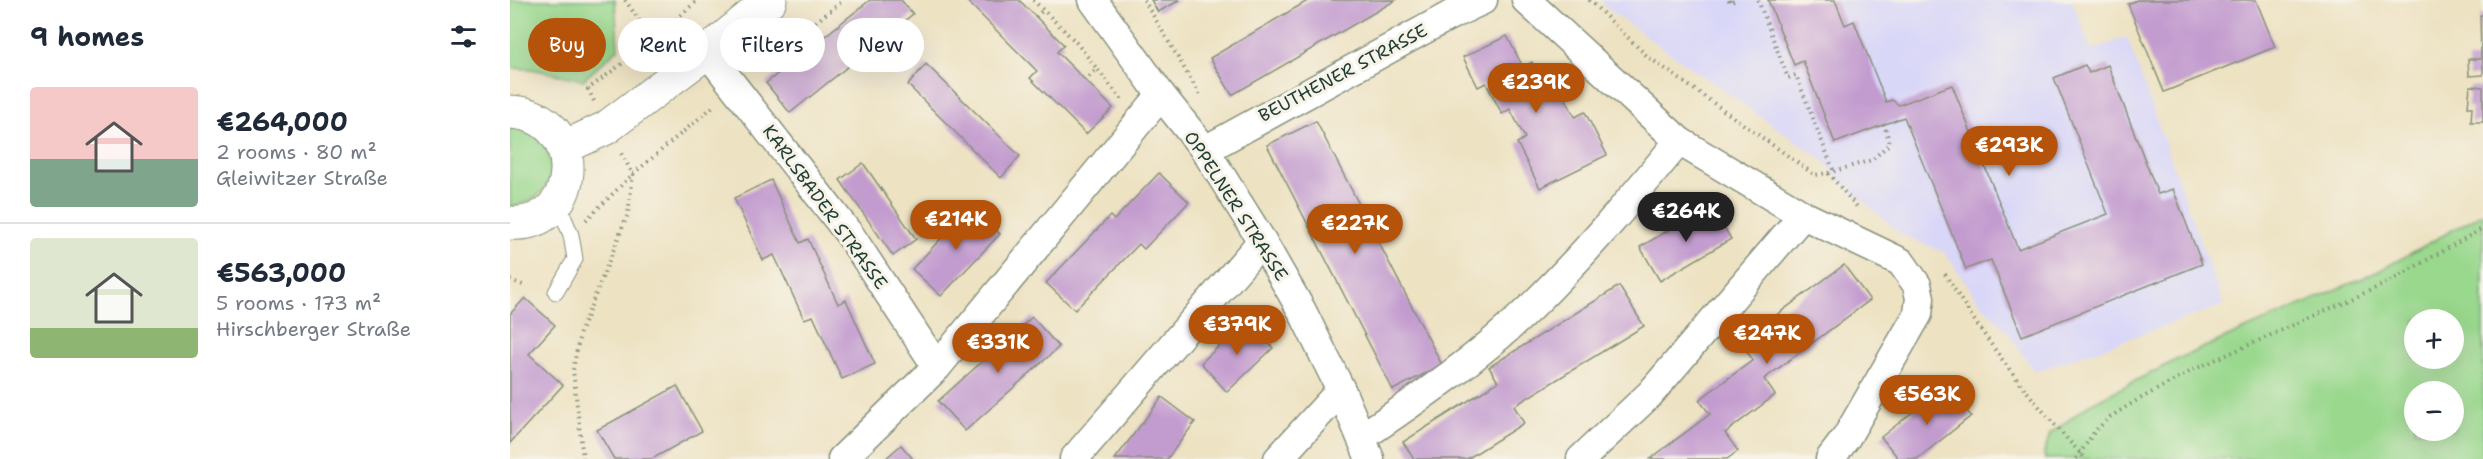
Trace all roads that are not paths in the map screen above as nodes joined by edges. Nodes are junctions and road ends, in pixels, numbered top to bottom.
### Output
1 (770, 0) edge
2 (1093, 0) edge
3 (1483, 0) edge
4 (1526, 0) edge
5 (708, 51) edge
6 (708, 53) edge
7 (680, 72) edge
8 (1161, 94) junction
9 (510, 112) edge
10 (1679, 141) junction
11 (565, 147) junction
12 (1205, 150) junction
13 (557, 201) junction
14 (1803, 215) junction
15 (510, 223) edge
16 (1262, 241) junction
17 (556, 292) dead end
18 (937, 367) junction
19 (1341, 390) junction
20 (1366, 448) edge
21 (842, 459) edge
22 (1074, 459) edge
23 (1278, 459) edge
24 (1581, 459) edge
25 (1830, 459) edge

1 - 5 street
2 - 8 street, OPPELNER STRASSE
3 - 12 street, BEUTHENER STRASSE
4 - 10 street
6 - 18 street, KARLSBADER STRASSE
7 - 11 street
8 - 12 street, OPPELNER STRASSE
8 - 18 street
9 - 11 street
10 - 14 street
10 - 20 street
11 - 13 street
12 - 16 street, OPPELNER STRASSE
13 - 15 street
13 - 17 lane
14 - 24 street
14 - 25 street
16 - 19 street, OPPELNER STRASSE
16 - 22 street
18 - 21 street
19 - 20 street, OPPELNER STRASSE
19 - 23 street

